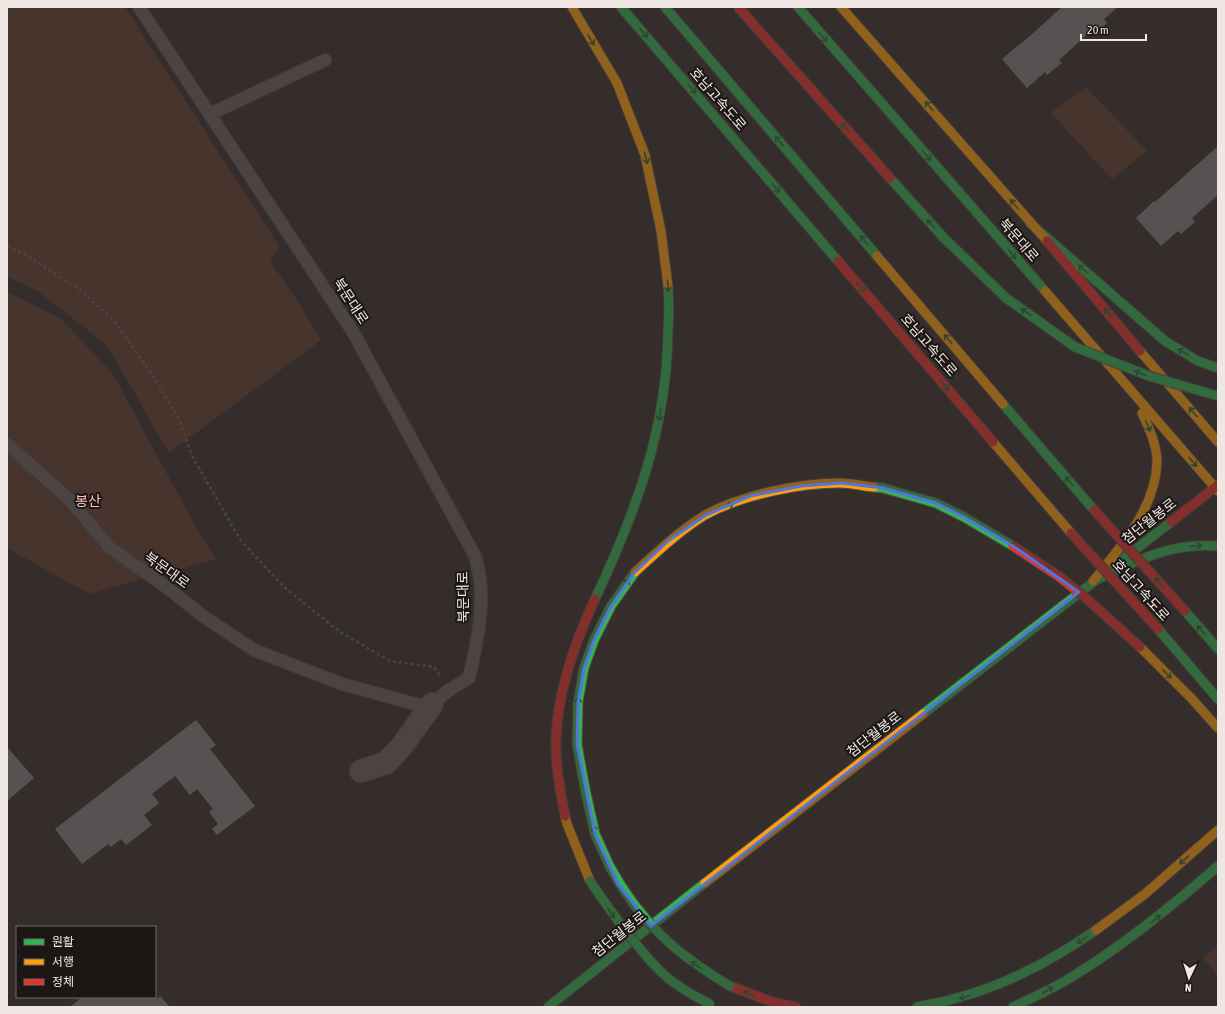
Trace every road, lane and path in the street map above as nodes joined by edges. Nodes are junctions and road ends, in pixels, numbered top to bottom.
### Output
1 (139, 7) edge
2 (572, 7) edge
3 (621, 7) edge
4 (664, 7) edge
5 (738, 7) edge
6 (798, 7) edge
7 (841, 7) edge
8 (325, 60) dead end
9 (210, 114) junction
10 (1030, 223) junction
11 (7, 246) edge
12 (1218, 368) edge
13 (1121, 380) junction
14 (1218, 396) edge
15 (1218, 442) edge
16 (7, 444) edge
17 (1217, 488) edge
18 (1218, 546) edge
19 (1094, 581) junction
20 (1218, 649) edge
21 (449, 690) junction
22 (1218, 699) edge
23 (432, 704) junction
24 (1218, 728) edge
25 (361, 771) dead end
26 (1218, 830) edge
27 (1218, 866) edge
28 (548, 1007) edge
29 (717, 1007) edge
30 (796, 1007) edge
31 (917, 1007) edge
32 (1013, 1007) edge

1 - 9 lane, 북문대로
2 -> 29 main road, bridge
3 -> 22 main road, 호남고속도로, bridge
20 -> 4 main road, 호남고속도로, bridge
14 -> 5 main road, bridge
6 -> 13 main road, 북문대로
10 -> 7 main road, 북문대로
8 - 9 lane
9 - 21 lane, 북문대로
12 -> 10 main road
15 -> 10 main road, 북문대로
11 - 21 path
13 -> 17 main road, 북문대로
13 -> 19 main road
16 - 23 lane, 북문대로
17 - 19 main road, 첨단월봉로
19 -> 18 main road
19 - 28 main road, 첨단월봉로
21 - 23 lane, 북문대로
23 - 25 street
30 -> 24 main road, bridge
26 -> 31 main road
32 -> 27 main road

